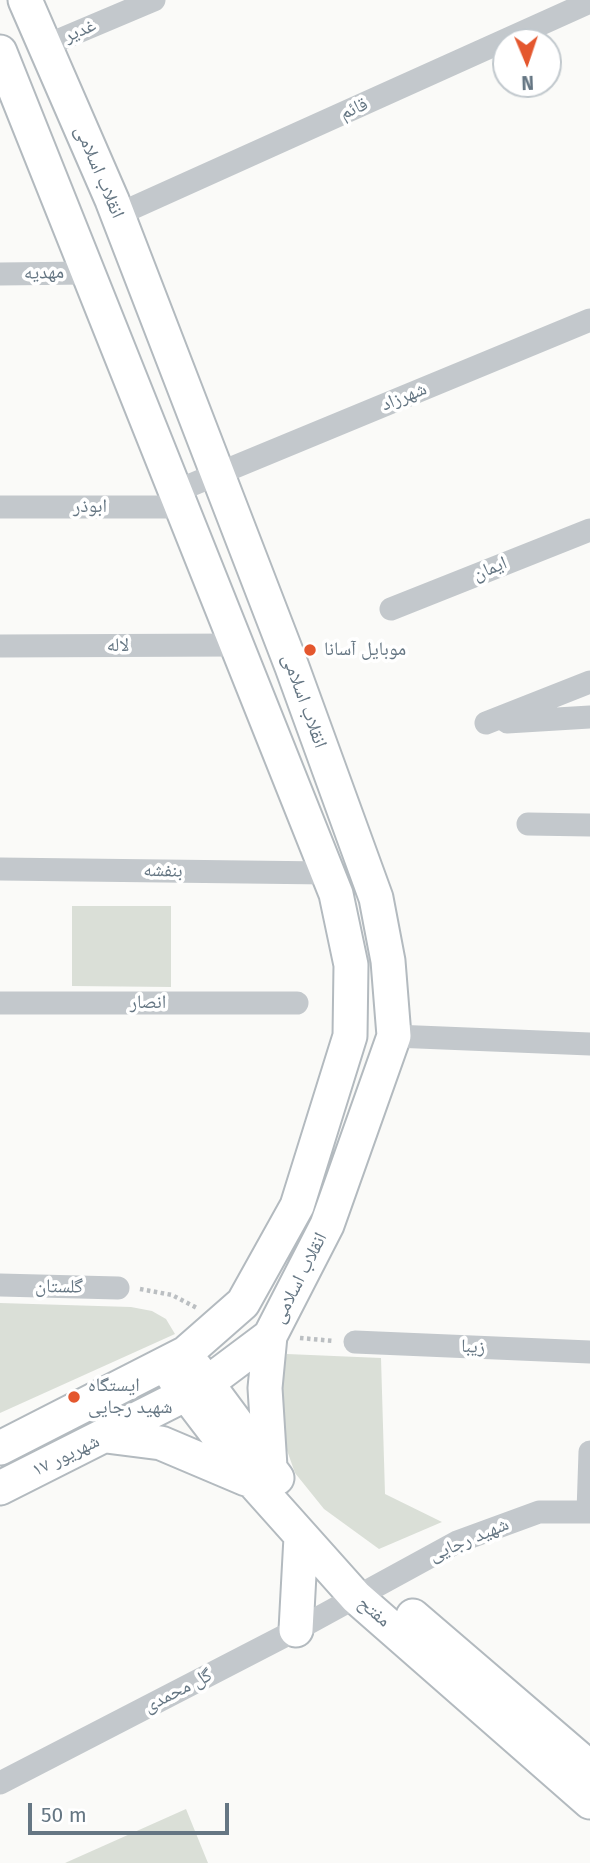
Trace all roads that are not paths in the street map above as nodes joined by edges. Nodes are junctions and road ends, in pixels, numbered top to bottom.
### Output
1 (25, 0) edge
2 (154, 0) edge
3 (590, 2) edge
4 (45, 46) junction
5 (0, 52) edge
6 (117, 215) junction
7 (87, 273) junction
8 (0, 274) edge
9 (590, 320) edge
10 (217, 473) junction
11 (178, 500) junction
12 (0, 507) edge
13 (590, 530) edge
14 (391, 609) dead end
15 (236, 645) junction
16 (0, 646) edge
17 (590, 682) edge
18 (590, 718) edge
19 (527, 824) dead end
20 (590, 825) edge
21 (0, 869) edge
22 (327, 873) junction
23 (0, 1003) edge
24 (296, 1003) dead end
25 (394, 1036) junction
26 (590, 1044) edge
27 (0, 1285) edge
28 (118, 1288) road end
29 (270, 1336) junction
30 (355, 1342) road end
31 (590, 1352) edge
32 (175, 1358) junction
33 (196, 1390) junction
34 (106, 1436) junction
35 (0, 1448) edge
36 (590, 1452) edge
37 (263, 1477) junction
38 (0, 1488) edge
39 (589, 1512) edge
40 (301, 1537) junction
41 (366, 1590) junction
42 (296, 1630) junction
43 (587, 1763) edge
44 (0, 1783) edge
45 (590, 1802) edge

1 - 4 main road, انقلاب اسلامی
2 - 4 street, غدیر
3 - 6 street, قائم
4 - 6 main road, انقلاب اسلامی
5 - 7 main road, انقلاب اسلامی
6 - 10 main road, انقلاب اسلامی
7 - 8 street, مهدیه
7 - 11 main road, انقلاب اسلامی
9 - 10 street, شهرزاد
10 - 11 street, شهرزاد
10 - 25 main road, انقلاب اسلامی
11 - 12 street, ابوذر
11 - 15 main road, انقلاب اسلامی
13 - 14 street, ایمان
15 - 16 street, لاله
15 - 22 main road, انقلاب اسلامی
17 - 18 street
19 - 20 street
21 - 22 street, بنفشه
22 - 32 main road, انقلاب اسلامی
23 - 24 street, انصار
25 - 26 street
25 - 29 main road, انقلاب اسلامی
27 - 28 street, گلستان
29 - 33 main road, انقلاب اسلامی
29 - 37 main road
30 - 31 street, زیبا
32 - 33 main road, مفتح
32 - 35 main road, ۱۷ شهریور
33 - 34 main road, ۱۷ شهریور
33 - 37 main road, مفتح
34 - 37 main road
34 - 38 main road, ۱۷ شهریور
36 - 39 street
37 - 40 main road, مفتح
37 - 41 main road, مفتح
39 - 41 street, شهید رجایی
40 - 41 main road, مفتح
40 - 42 main road
41 - 42 street, گل محمدی
41 - 43 main road, مفتح
41 - 45 main road, مفتح
42 - 44 street, گل محمدی

